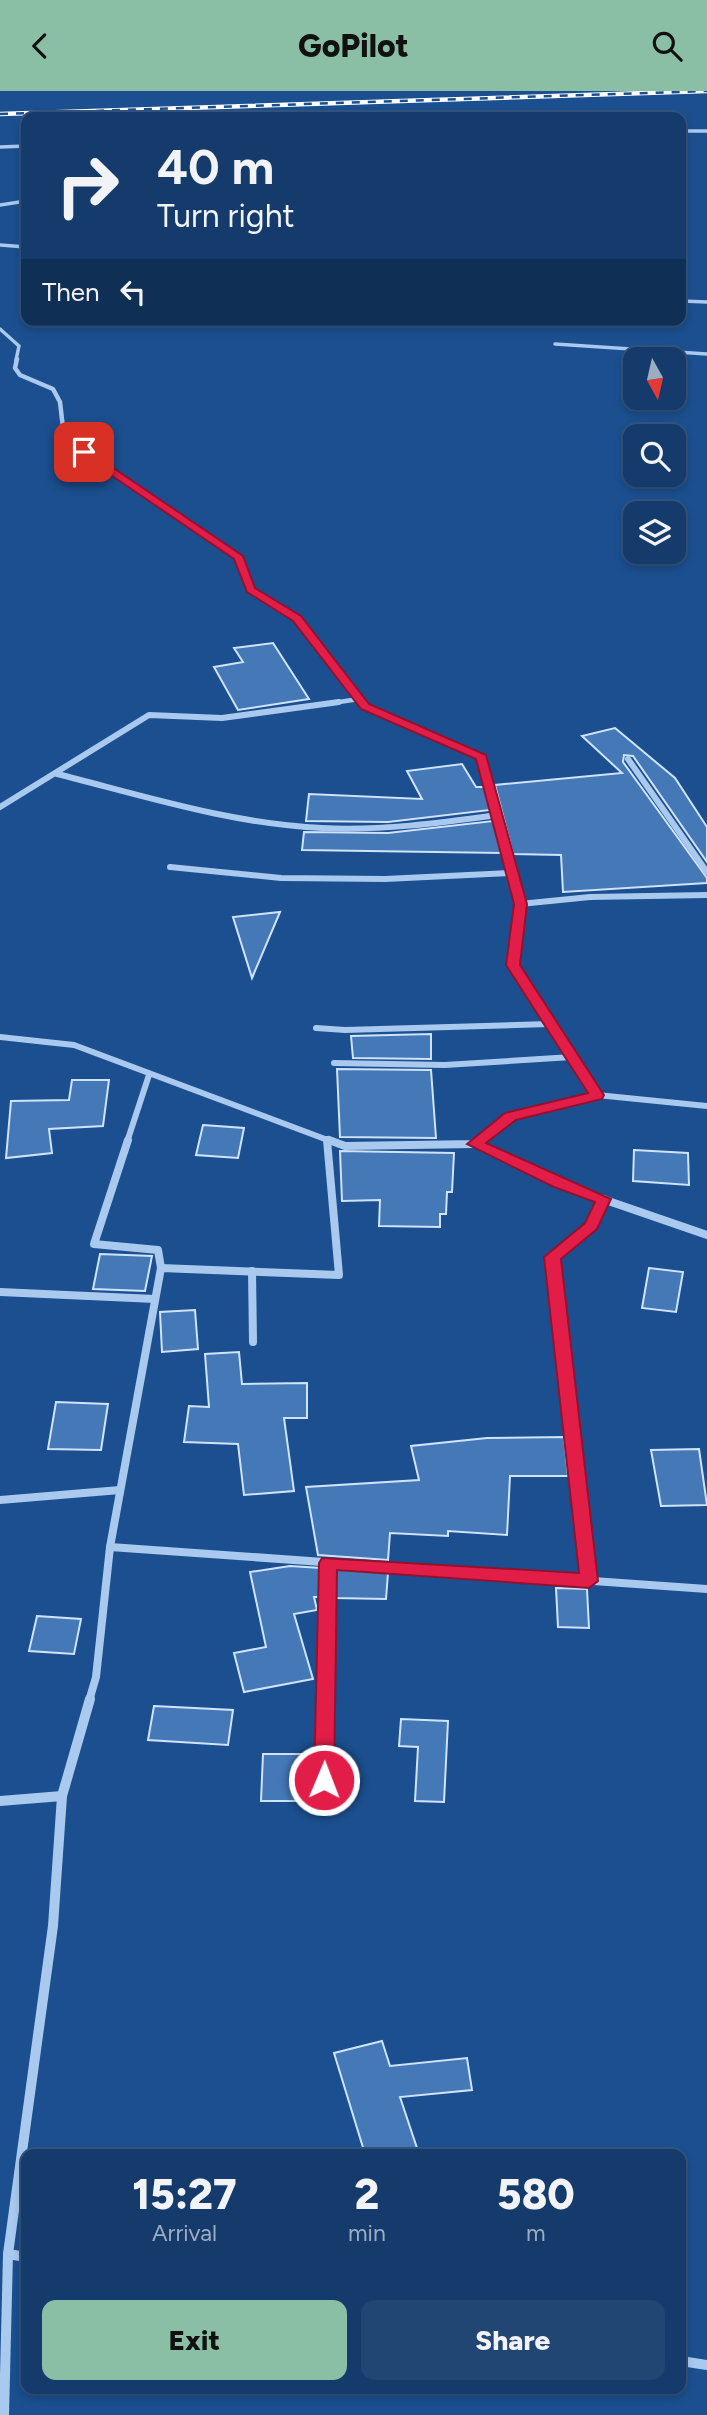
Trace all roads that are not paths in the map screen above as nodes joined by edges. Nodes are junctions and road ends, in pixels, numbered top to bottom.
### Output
1 (686, 131) edge
2 (707, 131) edge
3 (21, 146) edge
4 (0, 147) edge
5 (21, 202) edge
6 (0, 205) edge
7 (0, 246) edge
8 (21, 247) edge
9 (686, 301) edge
10 (707, 302) edge
11 (0, 329) edge
12 (555, 344) dead end
13 (707, 353) edge
14 (359, 699) junction
15 (628, 759) dead end
16 (57, 774) junction
17 (0, 807) edge
18 (497, 815) junction
19 (170, 867) dead end
20 (707, 872) edge
21 (512, 873) junction
22 (707, 895) edge
23 (520, 904) junction
24 (550, 1024) junction
25 (316, 1028) dead end
26 (0, 1037) edge
27 (572, 1057) junction
28 (334, 1063) dead end
29 (149, 1075) junction
30 (597, 1095) junction
31 (707, 1106) edge
32 (327, 1139) junction
33 (475, 1144) junction
34 (604, 1199) junction
35 (707, 1235) edge
36 (161, 1268) junction
37 (252, 1271) junction
38 (0, 1291) edge
39 (155, 1299) junction
40 (253, 1342) dead end
41 (120, 1490) junction
42 (0, 1500) edge
43 (110, 1548) junction
44 (328, 1563) junction
45 (589, 1581) junction
46 (707, 1589) edge
47 (62, 1796) junction
48 (0, 1801) edge
49 (324, 1807) dead end
50 (22, 2149) edge
51 (21, 2159) edge
52 (8, 2254) junction
53 (21, 2256) edge
54 (686, 2362) edge
55 (707, 2365) edge
56 (4, 2415) edge

1 - 2 street
3 - 4 street
5 - 6 street
7 - 8 street
9 - 10 street
11 - 14 street
12 - 13 street
14 - 16 street
14 - 18 street
15 - 20 street
16 - 17 street
16 - 18 street
18 - 21 street
19 - 21 street
21 - 23 street
22 - 23 street
23 - 24 street
24 - 25 street
24 - 27 street
26 - 29 street
27 - 28 street
27 - 30 street
29 - 32 street
29 - 36 street
30 - 31 street
30 - 33 street
32 - 33 street
32 - 37 street
33 - 34 street
34 - 35 street
34 - 45 street
36 - 37 street
36 - 39 street
37 - 40 street
38 - 39 street
39 - 41 street
41 - 42 street
41 - 43 street
43 - 44 street
43 - 47 street
44 - 45 street
44 - 49 street
45 - 46 street
47 - 48 street
47 - 50 street
51 - 52 street
52 - 53 street
52 - 56 street
54 - 55 street

